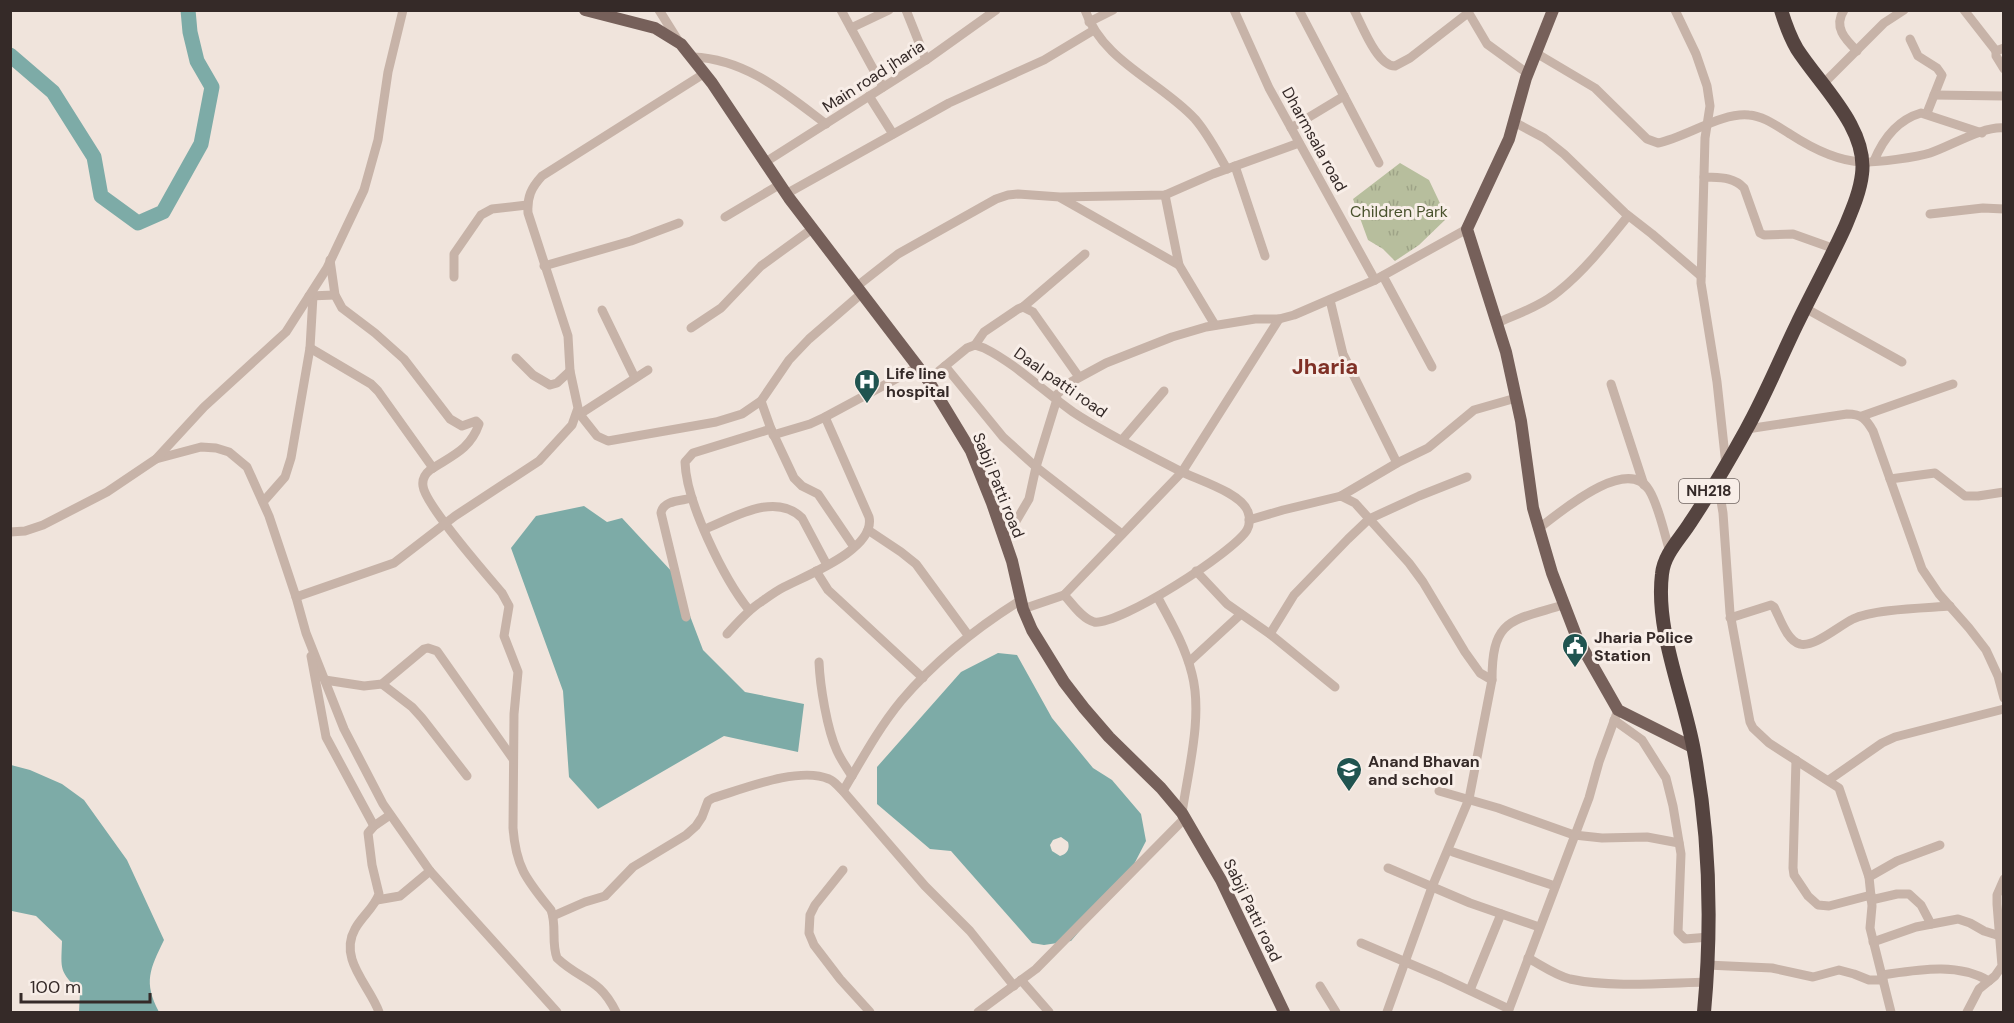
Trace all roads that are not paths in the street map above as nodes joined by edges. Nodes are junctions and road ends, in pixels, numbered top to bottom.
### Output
1 (403, 10) edge
2 (585, 10) edge
3 (659, 10) edge
4 (841, 10) edge
5 (889, 10) edge
6 (906, 10) edge
7 (996, 10) edge
8 (1085, 10) edge
9 (1113, 10) edge
10 (1234, 10) edge
11 (1299, 10) edge
12 (1354, 10) edge
13 (1553, 10) edge
14 (1675, 10) edge
15 (1781, 10) edge
16 (1844, 10) edge
17 (1904, 10) edge
18 (1964, 10) edge
19 (1468, 12) edge
20 (1091, 26) junction
21 (851, 28) junction
22 (1910, 39) dead end
23 (681, 44) junction
24 (2000, 49) edge
25 (1857, 51) junction
26 (1536, 53) junction
27 (693, 57) junction
28 (926, 60) junction
29 (2004, 69) edge
30 (705, 73) junction
31 (1527, 73) junction
32 (1823, 84) junction
33 (883, 87) junction
34 (1934, 95) junction
35 (869, 96) junction
36 (1344, 96) junction
37 (2004, 96) edge
38 (1926, 113) junction
39 (1514, 122) junction
40 (826, 124) junction
41 (1707, 126) junction
42 (1291, 128) junction
43 (2004, 128) edge
44 (1982, 133) junction
45 (892, 134) junction
46 (1299, 143) junction
47 (1868, 162) junction
48 (764, 163) junction
49 (1379, 163) dead end
50 (1231, 167) junction
51 (1704, 177) junction
52 (783, 189) junction
53 (1165, 195) junction
54 (1060, 197) junction
55 (527, 205) junction
56 (2004, 209) edge
57 (1930, 214) dead end
58 (1628, 216) junction
59 (725, 217) dead end
60 (679, 223) dead end
61 (812, 229) junction
62 (1467, 229) junction
63 (1835, 249) junction
64 (1085, 254) dead end
65 (1265, 256) dead end
66 (330, 260) junction
67 (1179, 265) junction
68 (544, 266) junction
69 (1701, 276) junction
70 (454, 277) dead end
71 (1379, 278) junction
72 (858, 290) junction
73 (335, 295) junction
74 (311, 296) junction
75 (1330, 300) junction
76 (1023, 307) junction
77 (1805, 308) junction
78 (602, 310) dead end
79 (1279, 319) junction
80 (1497, 323) junction
81 (1215, 325) junction
82 (691, 328) dead end
83 (975, 345) junction
84 (310, 348) junction
85 (516, 358) dead end
86 (1902, 362) dead end
87 (945, 366) junction
88 (918, 367) junction
89 (1432, 367) dead end
90 (648, 370) dead end
91 (570, 371) junction
92 (1079, 377) junction
93 (635, 378) junction
94 (928, 380) junction
95 (1611, 384) dead end
96 (1953, 384) dead end
97 (1164, 391) dead end
98 (1055, 398) junction
99 (1516, 398) junction
100 (761, 401) junction
101 (579, 413) junction
102 (1862, 416) junction
103 (825, 417) junction
104 (1747, 429) junction
105 (772, 432) junction
106 (1122, 440) junction
107 (156, 459) junction
108 (1397, 463) junction
109 (1726, 465) junction
110 (1036, 467) junction
111 (433, 468) junction
112 (1182, 472) junction
113 (1467, 477) dead end
114 (1890, 479) junction
115 (1714, 484) junction
116 (1644, 485) junction
117 (2004, 492) edge
118 (1341, 496) junction
119 (692, 498) junction
120 (263, 502) junction
121 (1370, 519) junction
122 (1249, 520) junction
123 (445, 523) junction
124 (705, 529) junction
125 (1539, 529) junction
126 (868, 530) junction
127 (25, 531) junction
128 (10, 532) edge
129 (1122, 534) junction
130 (1005, 540) junction
131 (10, 542) edge
132 (854, 547) junction
133 (1670, 552) junction
134 (826, 565) junction
135 (816, 571) junction
136 (1196, 571) junction
137 (1064, 595) junction
138 (296, 597) junction
139 (1158, 598) junction
140 (1022, 605) junction
141 (1563, 605) junction
142 (1950, 606) junction
143 (749, 610) junction
144 (1241, 614) junction
145 (686, 616) dead end
146 (1730, 618) junction
147 (727, 634) dead end
148 (1270, 634) junction
149 (968, 635) junction
150 (308, 639) junction
151 (819, 662) dead end
152 (1189, 662) junction
153 (923, 678) junction
154 (325, 680) junction
155 (1492, 680) junction
156 (382, 684) junction
157 (1335, 687) dead end
158 (2004, 698) edge
159 (2004, 709) edge
160 (1616, 715) junction
161 (1694, 748) junction
162 (514, 759) junction
163 (1796, 760) junction
164 (467, 776) dead end
165 (852, 776) junction
166 (1829, 780) junction
167 (843, 791) junction
168 (1440, 791) dead end
169 (1469, 799) junction
170 (390, 815) junction
171 (1183, 816) junction
172 (374, 826) junction
173 (1574, 835) junction
174 (1679, 843) junction
175 (1940, 845) dead end
176 (1453, 852) dead end
177 (1388, 868) dead end
178 (843, 870) dead end
179 (430, 871) junction
180 (1869, 877) junction
181 (2004, 879) edge
182 (1555, 886) junction
183 (1432, 887) junction
184 (1871, 897) junction
185 (377, 900) junction
186 (1501, 914) junction
187 (554, 916) junction
188 (1931, 924) junction
189 (1539, 927) junction
190 (2000, 936) junction
191 (1709, 937) junction
192 (1873, 942) junction
193 (1361, 943) dead end
194 (1528, 958) junction
195 (1405, 961) junction
196 (1707, 965) junction
197 (1882, 977) junction
198 (1989, 981) junction
199 (1707, 982) junction
200 (1018, 983) junction
201 (1320, 986) dead end
202 (1470, 990) junction
203 (1508, 1011) edge
204 (379, 1012) edge
205 (557, 1012) edge
206 (616, 1012) edge
207 (870, 1012) edge
208 (978, 1012) edge
209 (1049, 1012) edge
210 (1284, 1012) edge
211 (1336, 1012) edge
212 (1386, 1012) edge
213 (1704, 1012) edge
214 (1891, 1012) edge
215 (1967, 1012) edge

1 - 66 street
2 - 23 main road, Sabji Patti road
3 - 23 street
4 - 21 street
5 - 21 street
6 - 28 street
7 - 28 street, Main road jharia
8 - 20 street
9 - 20 street
10 - 42 street, Dharmsala road
11 - 36 street
12 - 19 street
13 - 26 main road
14 - 41 street
15 - 32 highway, NH218
16 - 25 street
17 - 25 street
18 - 24 street
19 - 31 street
20 - 45 street
20 - 50 street
21 - 33 street
22 - 34 street
23 - 27 main road, Sabji Patti road
24 - 29 street
25 - 32 street
26 - 31 main road
26 - 41 street
27 - 30 main road, Sabji Patti road
27 - 40 street
28 - 33 street, Main road jharia
30 - 48 main road, Sabji Patti road
30 - 55 street
31 - 39 main road
32 - 47 highway, NH218
33 - 35 street, Main road jharia
34 - 37 street
34 - 38 street
35 - 40 street, Main road jharia
35 - 45 street
36 - 42 street
36 - 49 street
38 - 44 street
38 - 47 street
39 - 58 street
39 - 62 main road
40 - 48 street, Main road jharia
41 - 47 street
41 - 51 street
42 - 46 street, Dharmsala road
43 - 44 street
44 - 47 street
45 - 52 street
46 - 50 street
46 - 71 street, Dharmsala road
47 - 63 highway, NH218
48 - 52 main road, Sabji Patti road
50 - 53 street
50 - 65 street
51 - 63 street
51 - 69 street
52 - 59 street
52 - 61 main road, Sabji Patti road
53 - 54 street
53 - 67 street
54 - 67 street
54 - 72 street
55 - 68 street
55 - 70 street
56 - 57 street
58 - 69 street
58 - 80 street
60 - 68 street
61 - 72 main road, Sabji Patti road
61 - 82 street
62 - 71 street
62 - 80 main road
63 - 77 highway, NH218
64 - 76 street
66 - 73 street
66 - 74 street
67 - 81 street
68 - 91 street
69 - 109 street
71 - 75 street
71 - 89 street, Dharmsala road
72 - 88 main road, Sabji Patti road
72 - 100 street
73 - 74 street
73 - 111 street
74 - 84 street
74 - 107 street
75 - 79 street
75 - 108 street
76 - 83 street
76 - 92 street
77 - 86 street
77 - 104 highway, NH218
78 - 93 street
79 - 81 street
79 - 112 street
80 - 99 main road
81 - 92 street
83 - 87 street
83 - 98 street, Daal patti road
84 - 111 street
84 - 120 street
85 - 91 street
87 - 94 street
87 - 110 street
88 - 94 main road, Sabji Patti road
88 - 103 street
90 - 93 street
91 - 101 street
92 - 98 street
93 - 101 street
94 - 130 main road, Sabji Patti road
95 - 116 street
96 - 102 street
97 - 106 street
98 - 106 street, Daal patti road
98 - 110 street
99 - 108 street
99 - 125 main road
100 - 101 street
100 - 105 street
101 - 123 street
102 - 104 street
102 - 114 street
103 - 105 street
103 - 126 street
104 - 109 highway, NH218
105 - 119 street
105 - 132 street
106 - 112 street, Daal patti road
107 - 120 street
107 - 127 street
108 - 118 street
109 - 115 highway, NH218
110 - 129 street
110 - 130 street
111 - 123 street
112 - 122 street, Daal patti road
112 - 129 street
113 - 121 street
114 - 117 street
114 - 142 street
115 - 133 highway, NH218
115 - 146 street
116 - 125 street
116 - 133 street
118 - 121 street
118 - 122 street
119 - 124 street
119 - 145 street
120 - 138 street
121 - 148 street
121 - 155 street
122 - 136 street
123 - 138 street
123 - 162 street
124 - 134 street
124 - 143 street
125 - 141 main road
126 - 132 street
126 - 149 street
127 - 128 street
127 - 131 street
129 - 137 street
130 - 140 main road, Sabji Patti road
132 - 134 street
133 - 161 highway, NH218
134 - 135 street
135 - 143 street
135 - 153 street
136 - 139 street
136 - 144 street
137 - 139 street
137 - 140 street
138 - 150 street
139 - 152 street
140 - 149 street
140 - 171 main road, Sabji Patti road
141 - 155 street
141 - 160 main road
142 - 146 street
142 - 158 street
143 - 147 street
144 - 148 street
144 - 152 street
146 - 163 street
148 - 157 street
149 - 153 street
150 - 154 street
150 - 172 street
151 - 165 street
152 - 171 street
153 - 165 street
154 - 156 street
154 - 170 street
155 - 169 street
156 - 162 street
156 - 164 street
159 - 166 street
160 - 161 main road
160 - 173 street
160 - 174 street
161 - 191 highway, NH218
162 - 187 street
163 - 166 street
163 - 184 street
165 - 167 street
166 - 180 street
167 - 187 street
167 - 200 street
168 - 169 street
169 - 173 street
169 - 183 street
170 - 172 street
170 - 179 street
171 - 200 street
171 - 210 main road, Sabji Patti road
172 - 185 street
173 - 174 street
173 - 182 street
174 - 191 street
175 - 180 street
176 - 182 street
177 - 183 street
178 - 207 street
179 - 185 street
179 - 205 street
180 - 184 street
181 - 190 street
182 - 189 street
183 - 186 street
183 - 195 street
184 - 188 street
184 - 192 street
185 - 204 street
186 - 189 street
186 - 202 street
187 - 206 street
188 - 190 street
188 - 192 street
189 - 194 street
190 - 198 street
191 - 196 highway, NH218
192 - 197 street
193 - 195 street
194 - 199 street
194 - 203 street
195 - 202 street
195 - 212 street
196 - 197 street
196 - 199 highway, NH218
197 - 198 street
197 - 214 street
198 - 215 street
199 - 213 highway, NH218
200 - 208 street
200 - 209 street
201 - 211 street
202 - 203 street

